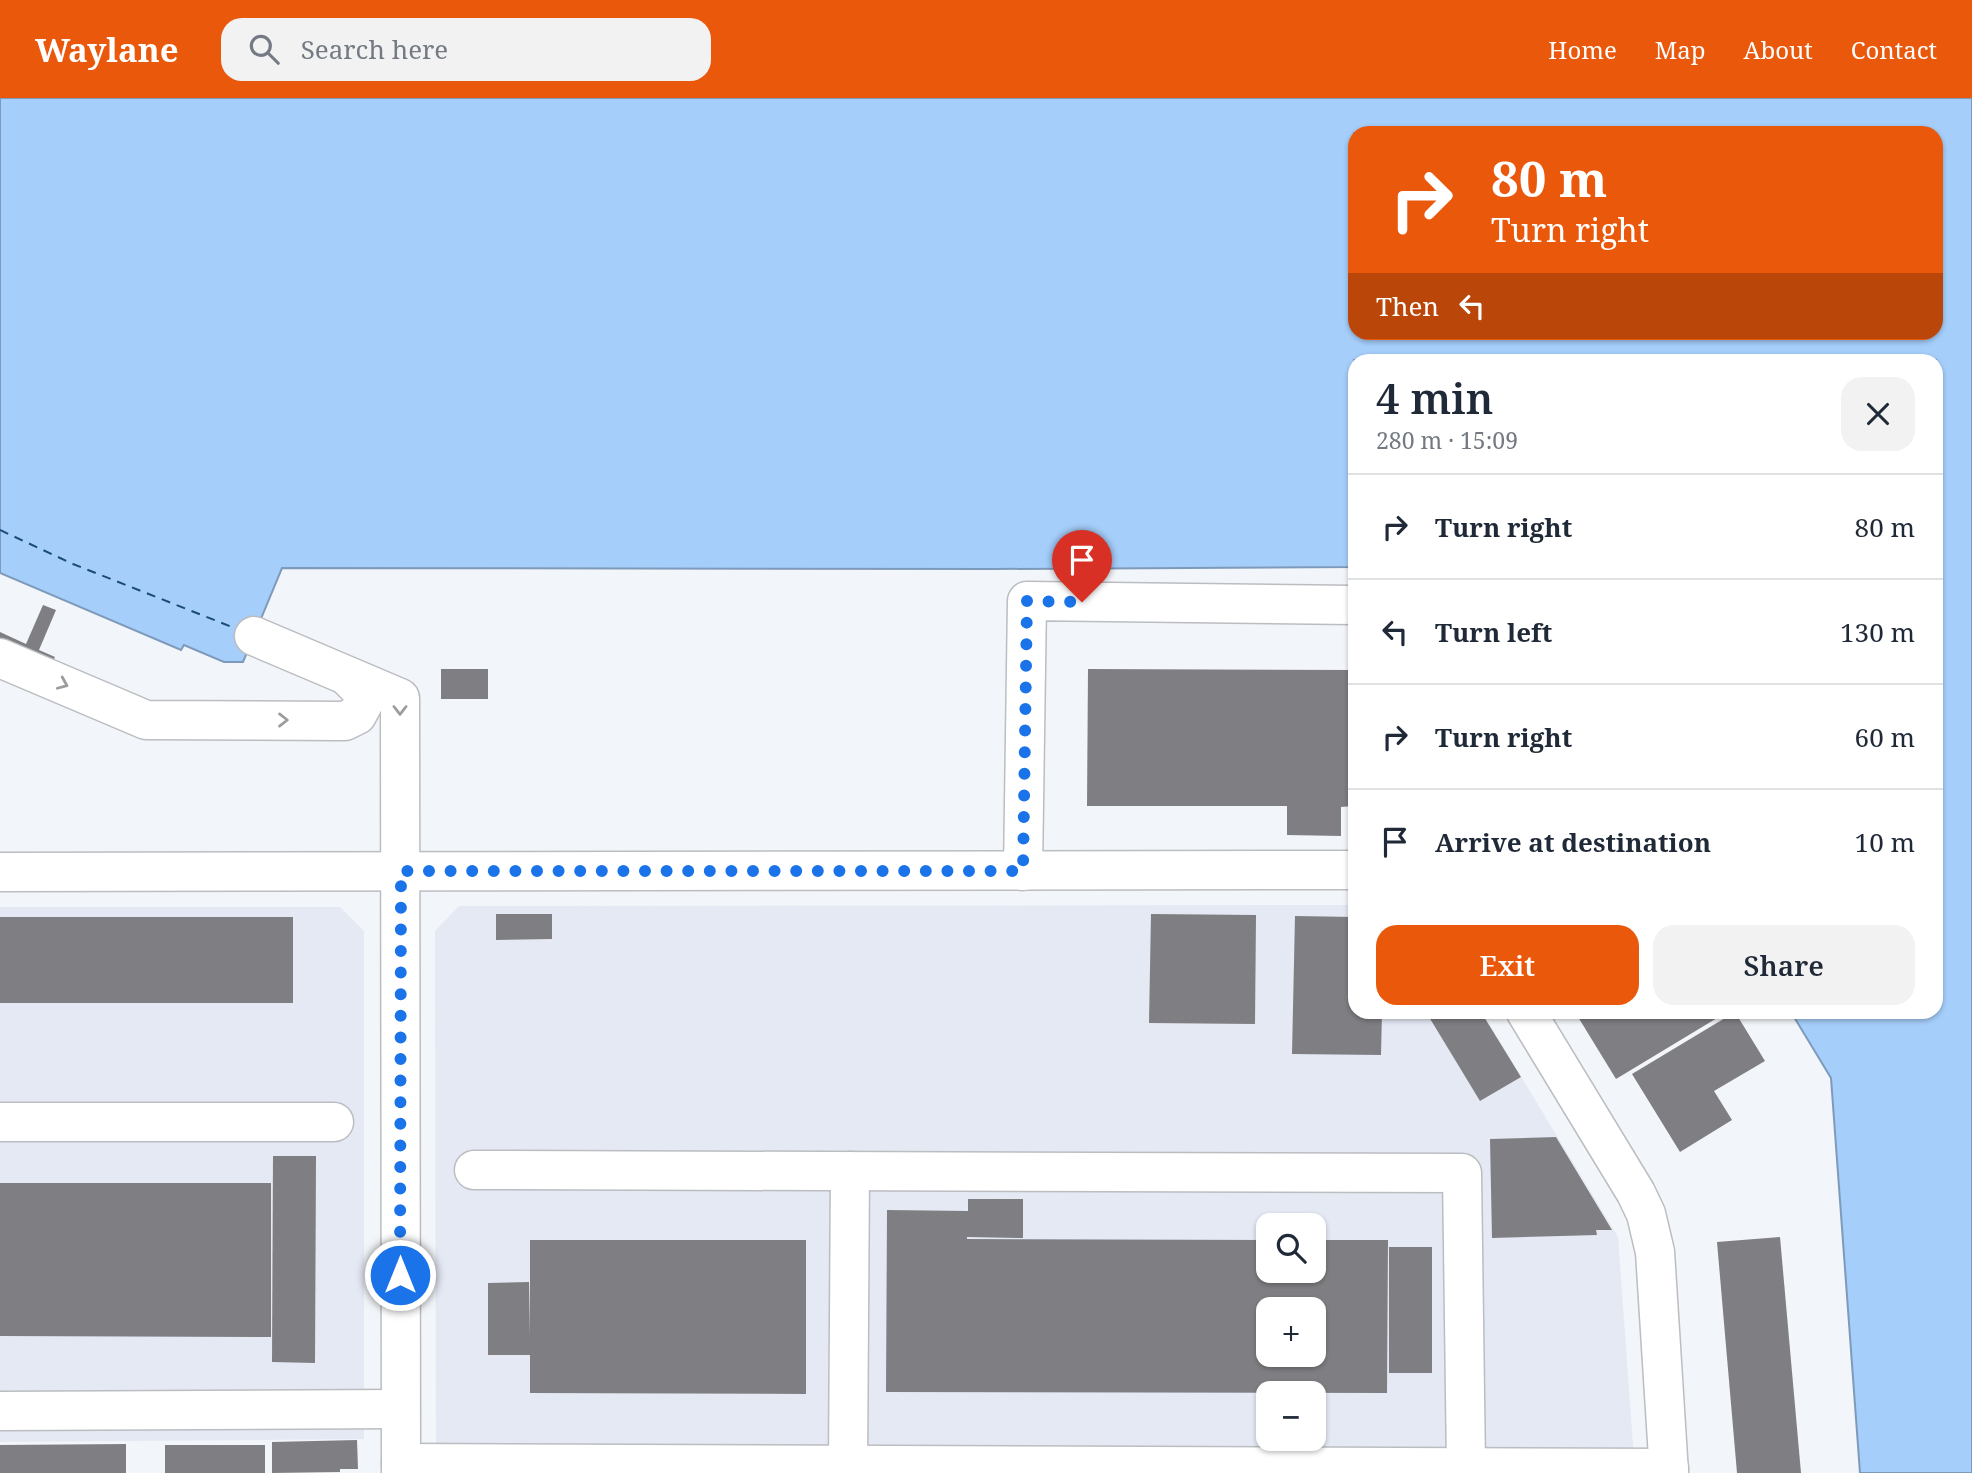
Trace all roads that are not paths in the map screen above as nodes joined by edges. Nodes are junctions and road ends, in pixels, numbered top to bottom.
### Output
1 (1348, 605) edge
2 (254, 636) dead end
3 (0, 658) edge
4 (348, 677) junction
5 (1348, 870) edge
6 (401, 871) junction
7 (1023, 871) junction
8 (0, 872) edge
9 (1530, 1019) edge
10 (0, 1122) edge
11 (334, 1122) dead end
12 (474, 1170) dead end
13 (850, 1171) junction
14 (400, 1409) junction
15 (0, 1411) edge
16 (848, 1465) junction
17 (401, 1468) edge
18 (1466, 1468) junction
19 (1669, 1471) edge

1 - 7 street
2 - 4 street
3 -> 4 street
4 -> 6 street
5 - 7 street
6 - 7 street
6 - 8 street
6 - 14 street
9 - 19 street
10 - 11 street
12 - 13 street
13 - 16 street
13 - 18 street
14 - 15 street
14 - 17 street
16 - 17 street
16 - 18 street
18 - 19 street

